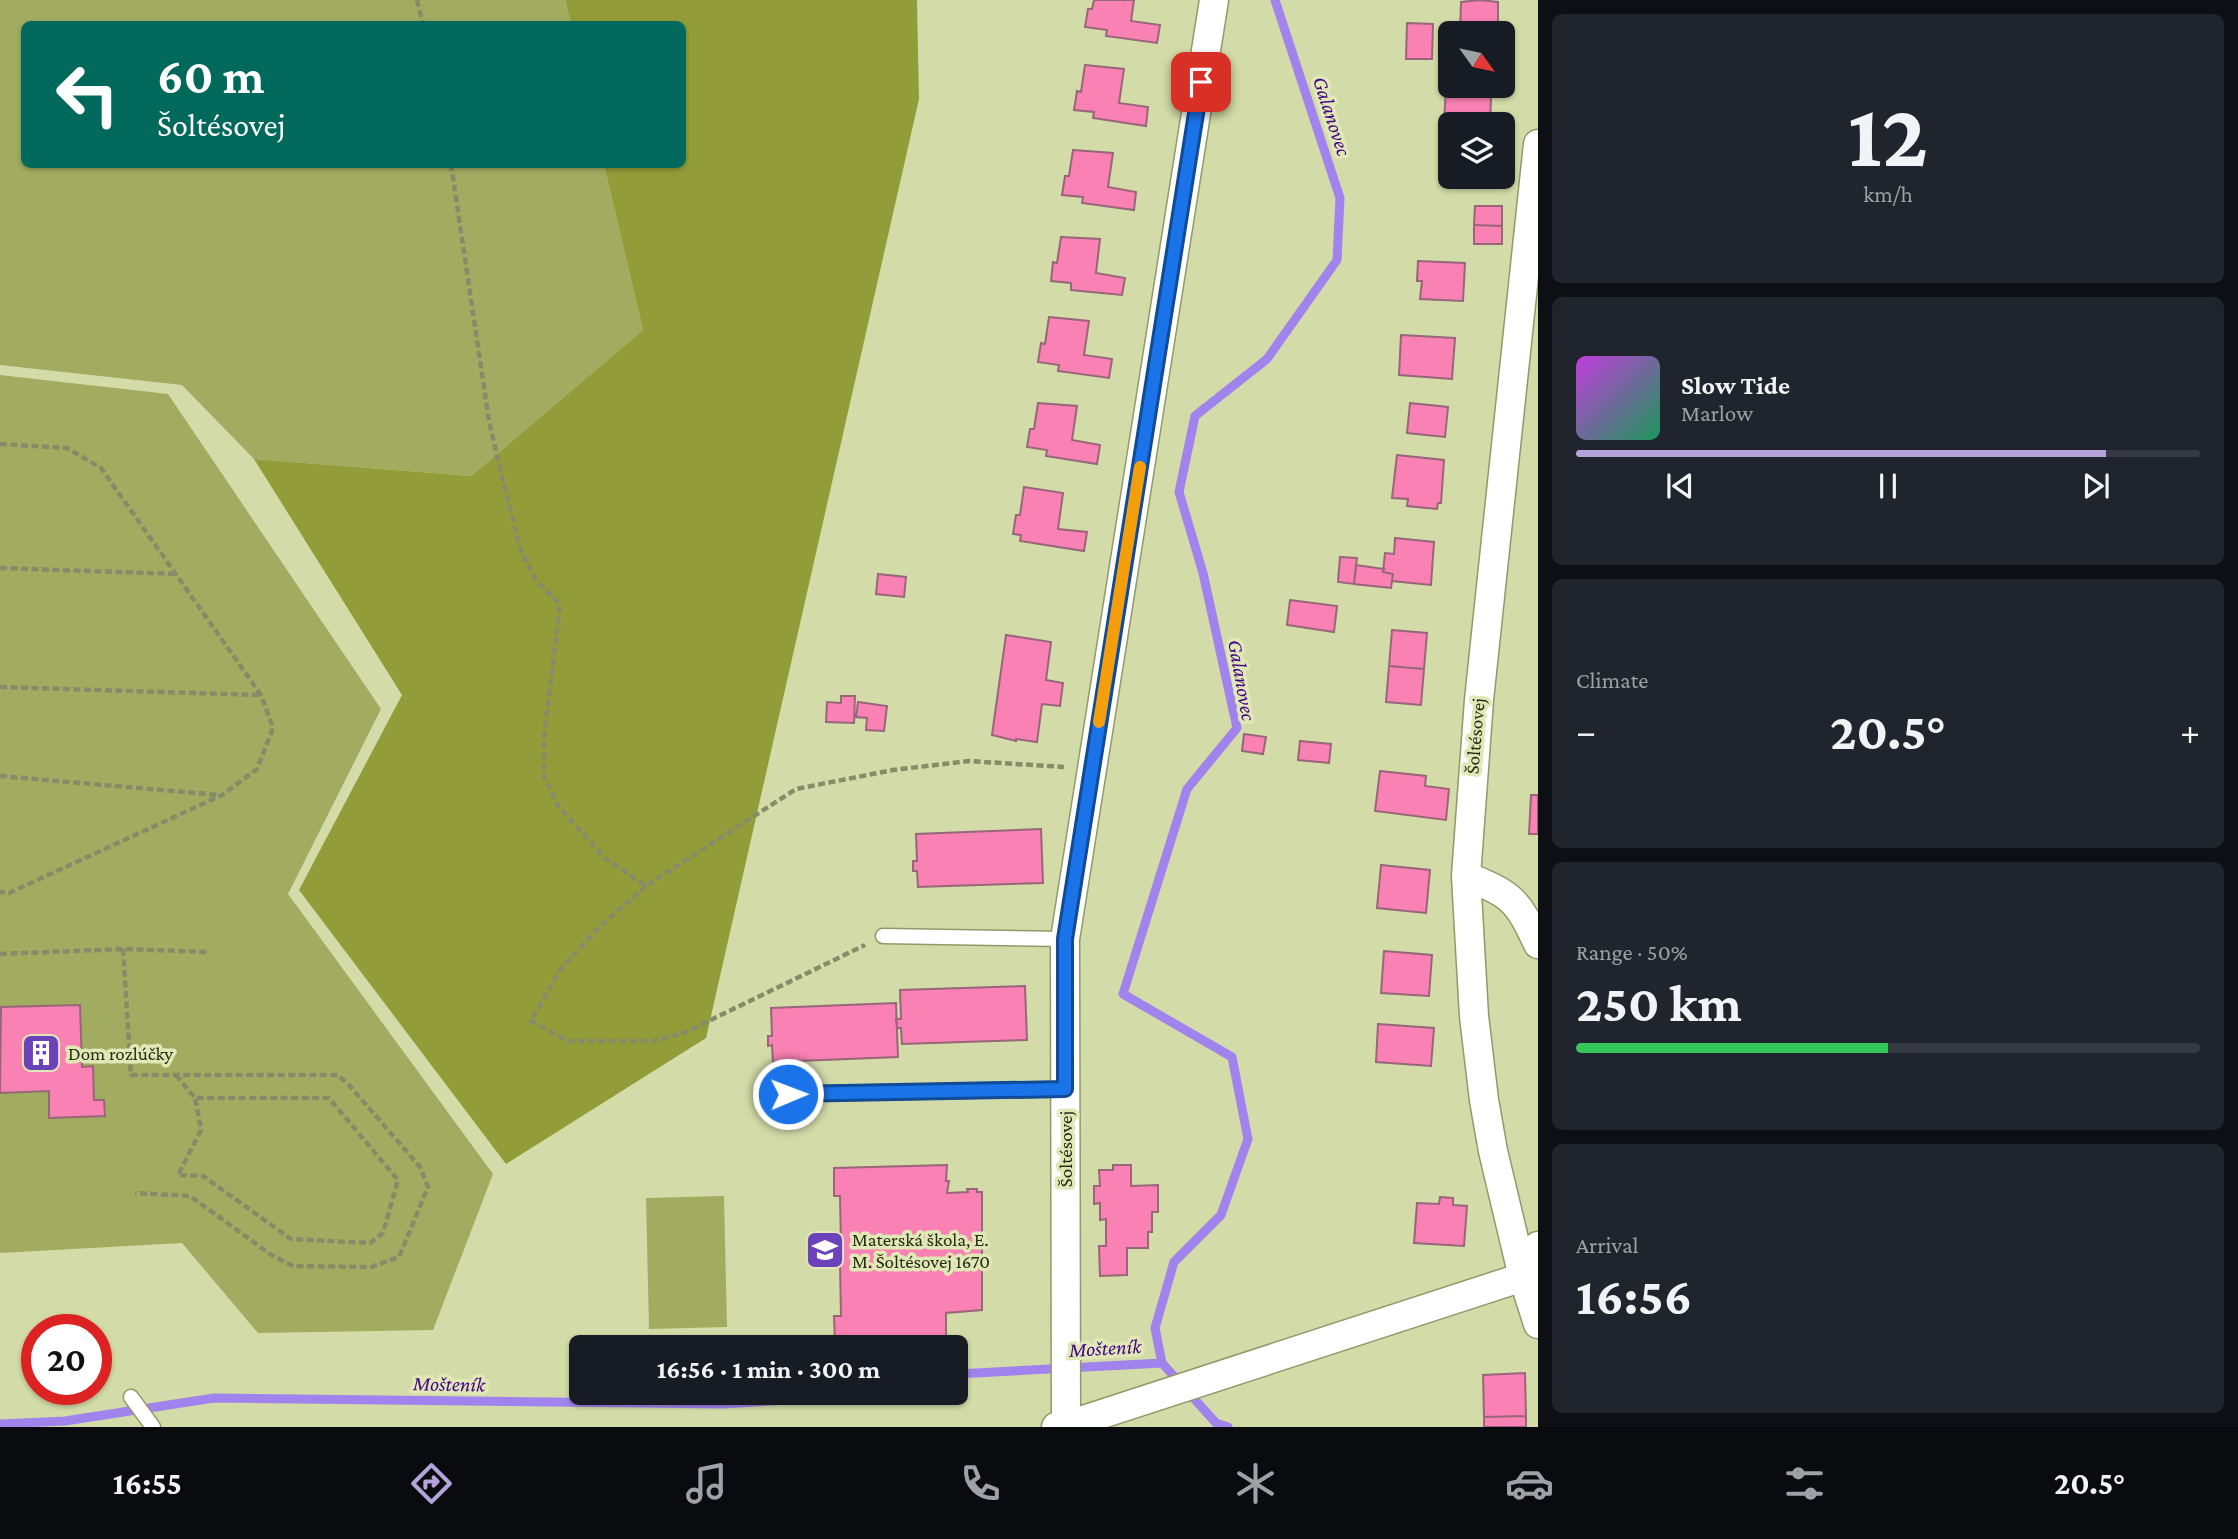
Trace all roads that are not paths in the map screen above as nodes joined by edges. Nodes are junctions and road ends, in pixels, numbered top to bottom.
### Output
1 (1214, 0) edge
2 (1538, 144) edge
3 (1466, 876) junction
4 (883, 936) road end
5 (1065, 939) junction
6 (1538, 944) edge
7 (1065, 1089) junction
8 (788, 1094) dead end
9 (1538, 1246) edge
10 (1523, 1277) junction
11 (1538, 1324) edge
12 (131, 1397) dead end
13 (153, 1427) edge
14 (1062, 1427) edge

1 - 5 street, Šoltésovej
2 - 3 street, Šoltésovej
3 - 6 street
3 - 10 street, Šoltésovej
4 - 5 lane
5 - 7 street, Šoltésovej
7 - 8 lane
7 - 14 street, Šoltésovej
9 - 10 street
10 - 11 street, Šoltésovej
10 - 14 street
12 - 13 lane

